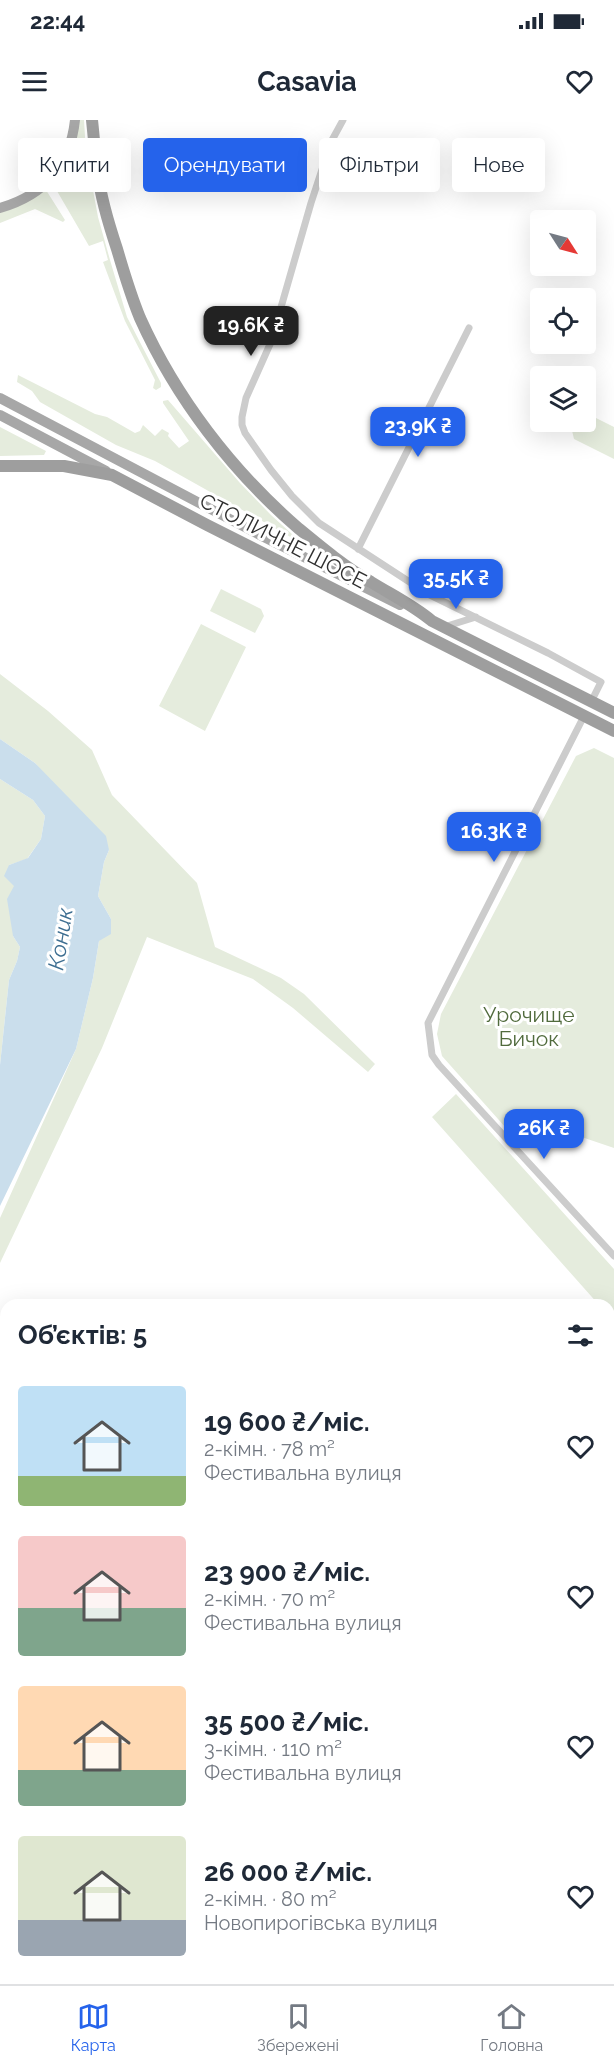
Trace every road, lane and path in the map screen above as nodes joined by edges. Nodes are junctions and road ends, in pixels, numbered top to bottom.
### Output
1 (75, 120) edge
2 (92, 120) edge
3 (343, 120) edge
4 (0, 207) edge
5 (469, 328) dead end
6 (0, 398) edge
7 (0, 415) edge
8 (0, 466) edge
9 (112, 474) junction
10 (358, 549) junction
11 (476, 617) junction
12 (438, 624) junction
13 (591, 702) junction
14 (614, 713) edge
15 (584, 716) junction
16 (614, 731) edge
17 (614, 1256) edge

1 - 4 main road
2 - 12 highway
3 - 10 street
5 - 10 street
6 - 12 main road, СТОЛИЧНЕ ШОСЕ
7 - 9 main road, СТОЛИЧНЕ ШОСЕ
8 - 9 highway
9 - 15 highway, СТОЛИЧНЕ ШОСЕ
10 - 11 street
11 - 12 street
11 - 13 street
12 - 13 highway, СТОЛИЧНЕ ШОСЕ
13 - 14 highway, СТОЛИЧНЕ ШОСЕ
15 - 16 highway, СТОЛИЧНЕ ШОСЕ
15 - 17 street

